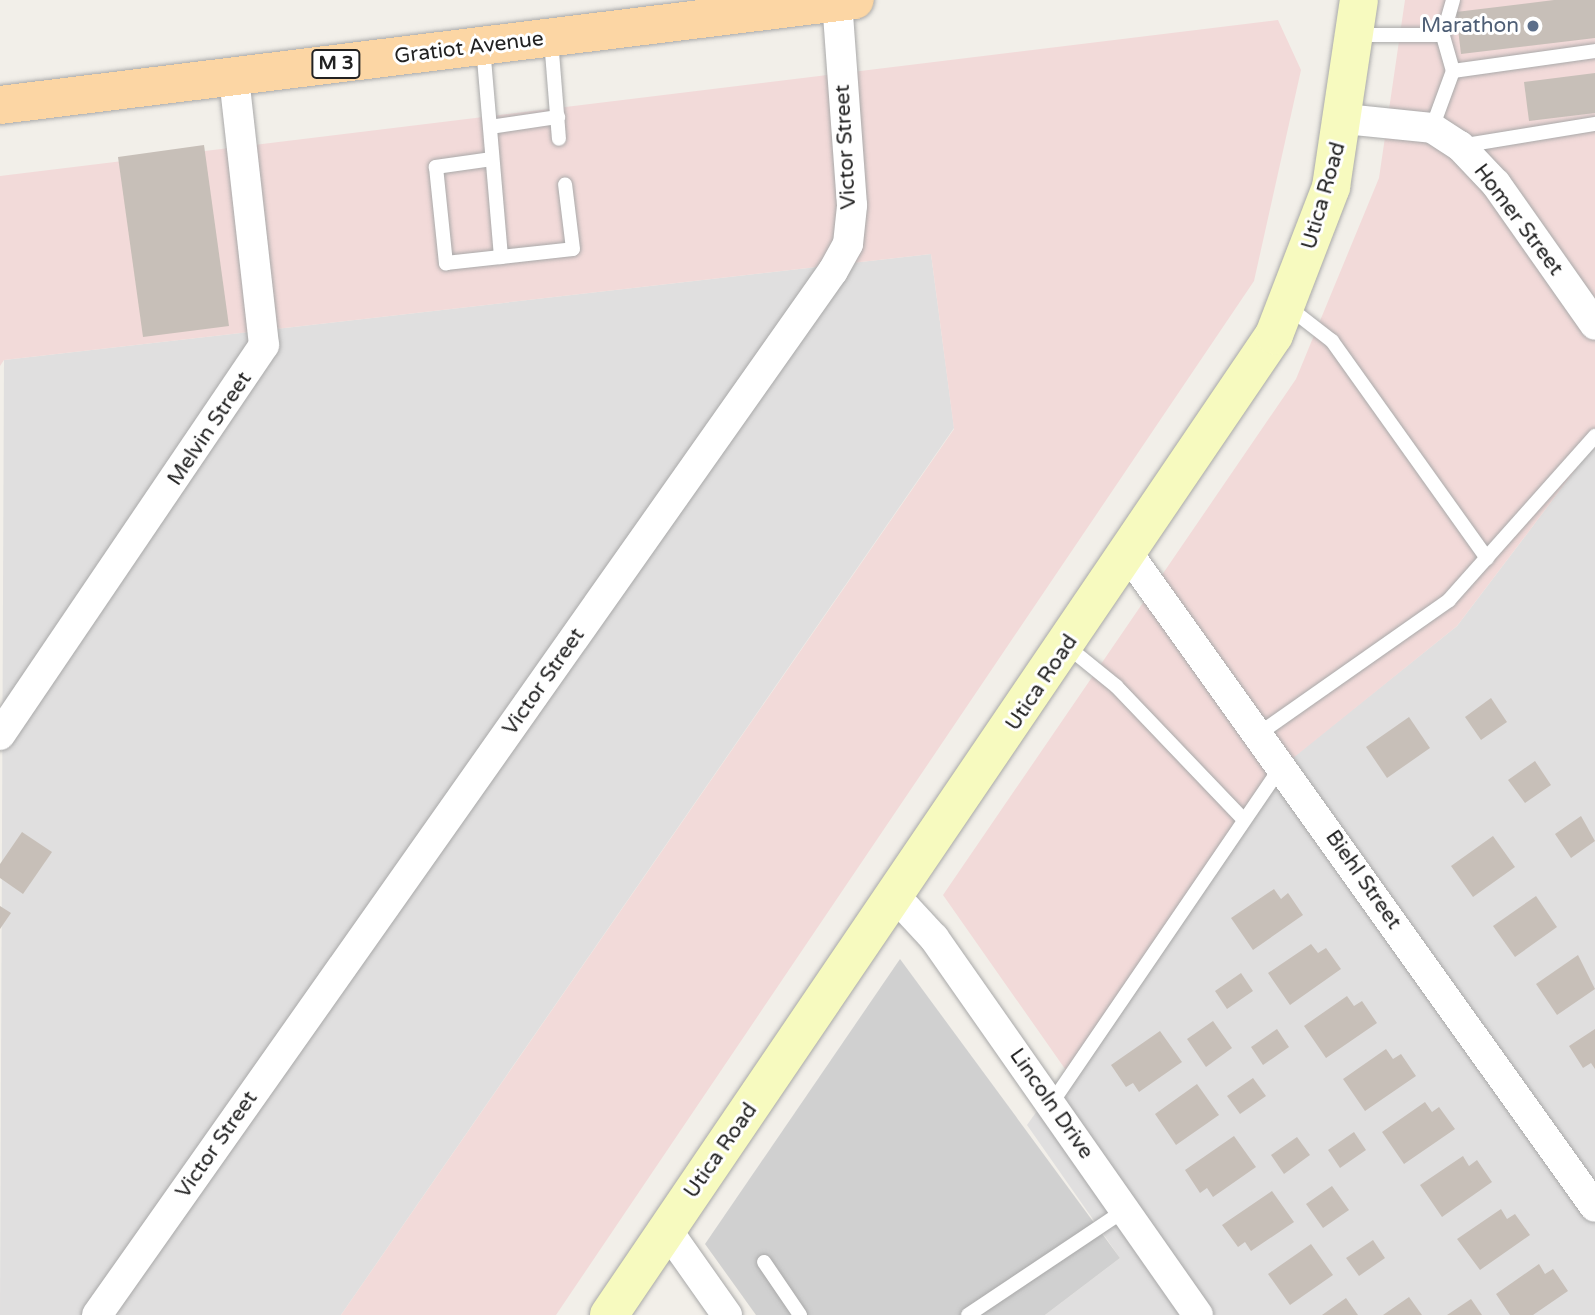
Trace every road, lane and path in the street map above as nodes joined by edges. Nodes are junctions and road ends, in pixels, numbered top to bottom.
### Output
1 (1457, 0) edge
2 (846, 1) edge
3 (1357, 18) edge
4 (1443, 35) junction
5 (551, 38) junction
6 (483, 46) junction
7 (1595, 51) edge
8 (1453, 72) junction
9 (234, 76) junction
10 (0, 106) edge
11 (558, 117) junction
12 (1345, 119) junction
13 (1595, 124) edge
14 (490, 127) junction
15 (1432, 128) junction
16 (559, 139) dead end
17 (1460, 146) junction
18 (492, 159) junction
19 (565, 184) dead end
20 (501, 257) junction
21 (1287, 305) junction
22 (1595, 325) edge
23 (1595, 436) edge
24 (1129, 555) junction
25 (1487, 558) junction
26 (1068, 647) junction
27 (1260, 733) junction
28 (0, 735) edge
29 (1282, 766) junction
30 (1244, 820) junction
31 (896, 897) junction
32 (1051, 1104) junction
33 (1595, 1207) edge
34 (1125, 1210) junction
35 (667, 1230) junction
36 (764, 1262) dead end
37 (97, 1315) edge
38 (609, 1315) edge
39 (727, 1315) edge
40 (800, 1315) edge
41 (968, 1315) edge
42 (1199, 1315) edge

1 - 4 lane
2 - 5 main road, Gratiot Avenue / M 3
2 - 37 street, Victor Street
3 - 4 lane
3 - 12 main road, Utica Road
4 - 8 lane
5 - 6 main road, Gratiot Avenue / M 3
5 - 11 lane
6 - 9 main road, Gratiot Avenue / M 3
6 - 14 lane
7 - 8 lane
8 - 15 lane
9 - 10 main road, Gratiot Avenue / M 3
9 - 28 street, Melvin Street
11 - 14 lane
11 - 16 lane
12 - 15 street, Homer Street
12 - 21 main road, Utica Road
13 - 17 lane
14 - 18 lane
15 - 17 street, Homer Street
17 - 22 street, Homer Street
18 - 20 lane
18 - 20 lane
19 - 20 lane
21 - 24 main road, Utica Road
21 - 25 lane
23 - 25 lane
24 - 26 main road, Utica Road
24 - 27 street, Biehl Street
25 - 27 lane
26 - 30 lane
26 - 31 main road, Utica Road
27 - 29 street, Biehl Street
29 - 30 lane
29 - 33 street, Biehl Street
30 - 32 lane
31 - 32 street, Lincoln Drive
31 - 35 main road, Utica Road
32 - 34 street, Lincoln Drive
34 - 41 lane
34 - 42 street, Lincoln Drive
35 - 38 main road, Utica Road
35 - 39 street
36 - 40 lane

